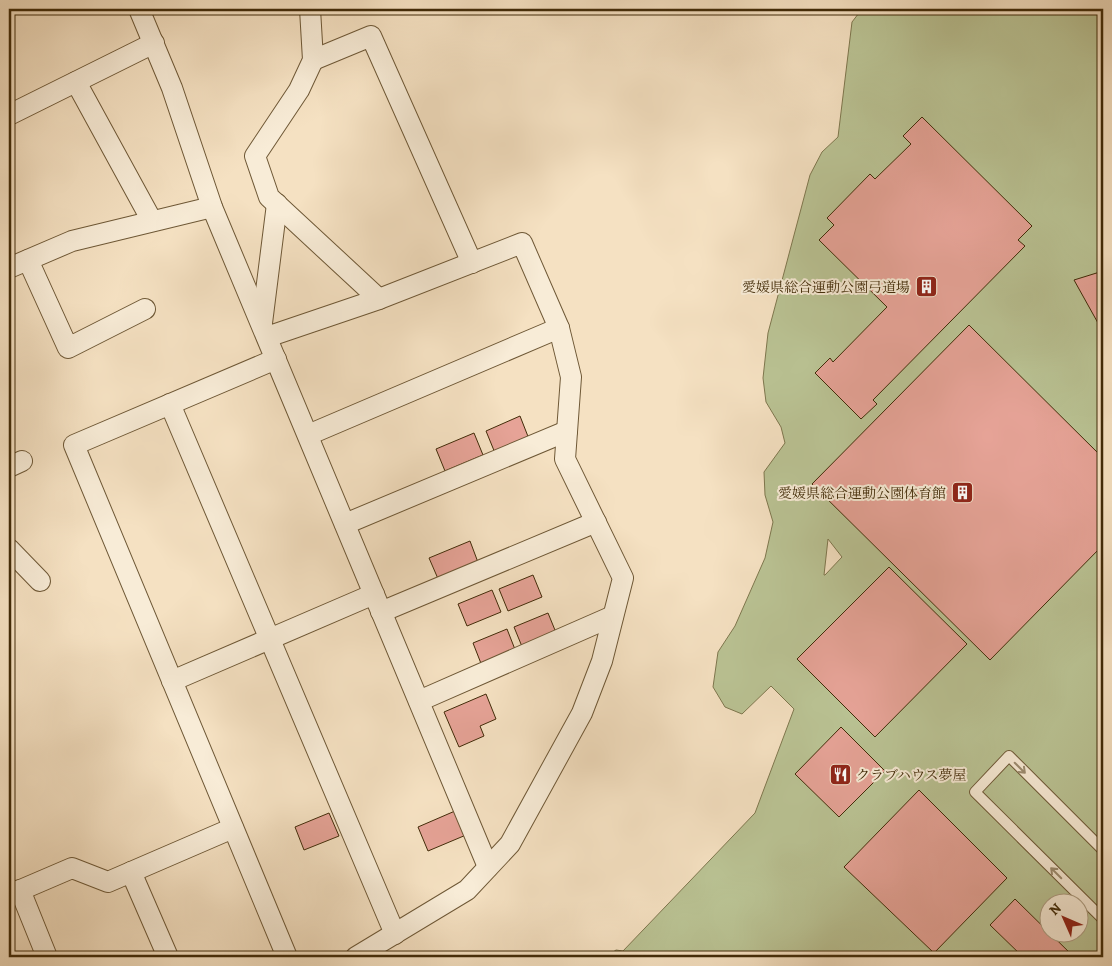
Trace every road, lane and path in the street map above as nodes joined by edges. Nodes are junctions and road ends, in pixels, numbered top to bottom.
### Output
1 (140, 9) edge
2 (310, 9) edge
3 (154, 43) junction
4 (313, 60) junction
5 (76, 82) junction
6 (9, 115) edge
7 (277, 204) junction
8 (212, 207) junction
9 (152, 221) junction
10 (28, 260) junction
11 (472, 262) junction
12 (9, 268) edge
13 (379, 299) junction
14 (145, 308) dead end
15 (559, 328) junction
16 (264, 331) junction
17 (276, 359) junction
18 (170, 404) junction
19 (567, 431) junction
20 (308, 435) junction
21 (596, 522) junction
22 (345, 524) junction
23 (11, 554) edge
24 (40, 581) dead end
25 (378, 603) junction
26 (613, 616) junction
27 (270, 639) junction
28 (172, 681) junction
29 (419, 701) junction
30 (233, 828) junction
31 (1103, 850) edge
32 (488, 867) junction
33 (131, 872) junction
34 (14, 892) edge
35 (1103, 919) edge
36 (394, 934) junction
37 (47, 957) edge
38 (168, 957) edge
39 (287, 957) edge
40 (356, 957) edge

1 - 3 street
2 - 4 street
3 - 5 street
3 - 8 street
4 - 7 street
4 - 11 street
5 - 6 street
5 - 9 street
7 - 13 street
7 - 16 street
8 - 9 street
8 - 16 street
9 - 10 street
10 - 12 street
10 - 14 street
11 - 13 street
11 - 15 street
13 - 16 street
15 - 19 street
15 - 20 street
16 - 17 street
17 - 18 street
17 - 20 street
18 - 27 street
18 - 28 street
19 - 21 street
19 - 22 street
20 - 22 street
21 - 25 street
21 - 26 street
22 - 25 street
23 - 24 street
25 - 27 street
25 - 29 street
26 - 29 street
26 - 32 street
27 - 28 street
27 - 36 street
28 - 30 street
29 - 32 street
30 - 33 street
30 - 39 street
35 -> 31 lane
32 - 36 street
33 - 34 street
33 - 38 street
34 - 37 street
36 - 40 street

